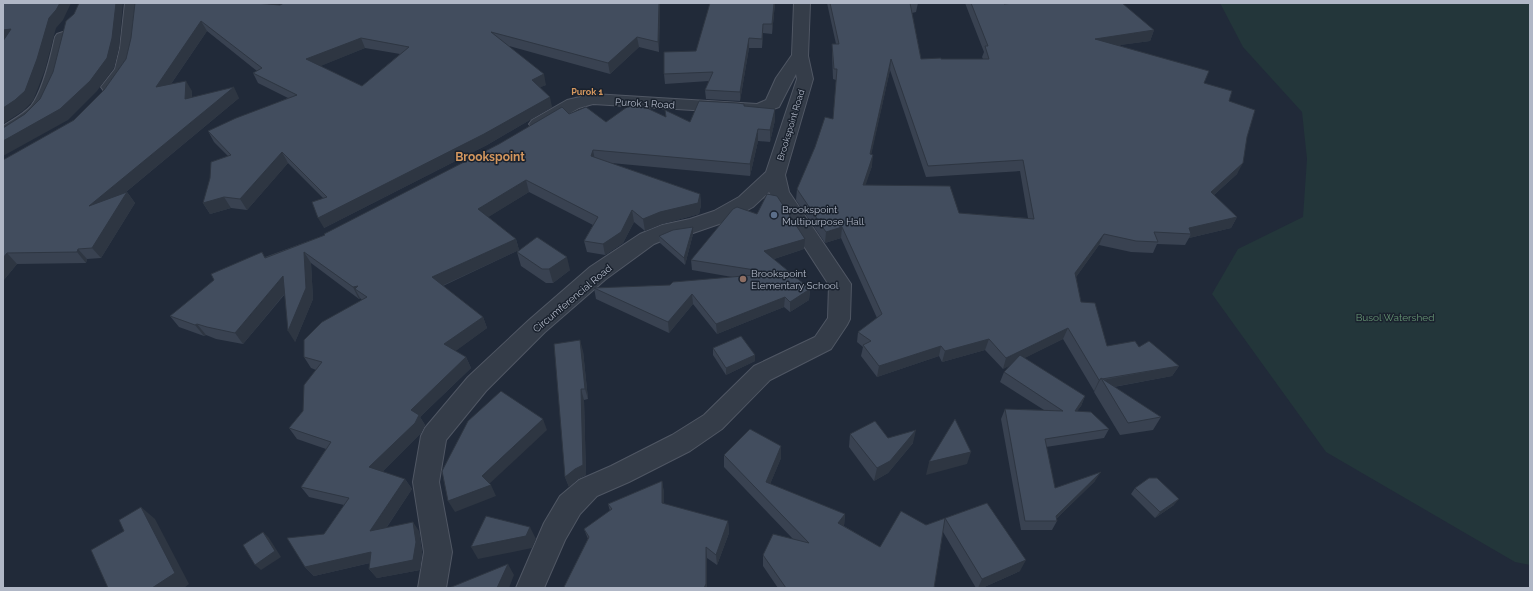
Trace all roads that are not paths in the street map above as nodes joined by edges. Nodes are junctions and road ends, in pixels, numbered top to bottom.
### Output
1 (133, 3) edge
2 (802, 3) edge
3 (71, 23) edge
4 (800, 56) junction
5 (99, 101) edge
6 (3, 134) edge
7 (521, 134) edge
8 (775, 175) junction
9 (432, 588) edge
10 (530, 588) edge

1 - 5 street
2 - 4 street, Brookspoint Road
3 - 6 street
4 - 7 street, Purok 1 Road
4 - 8 street, Brookspoint Road
8 - 9 street, Circumferencial Road
8 - 10 street

